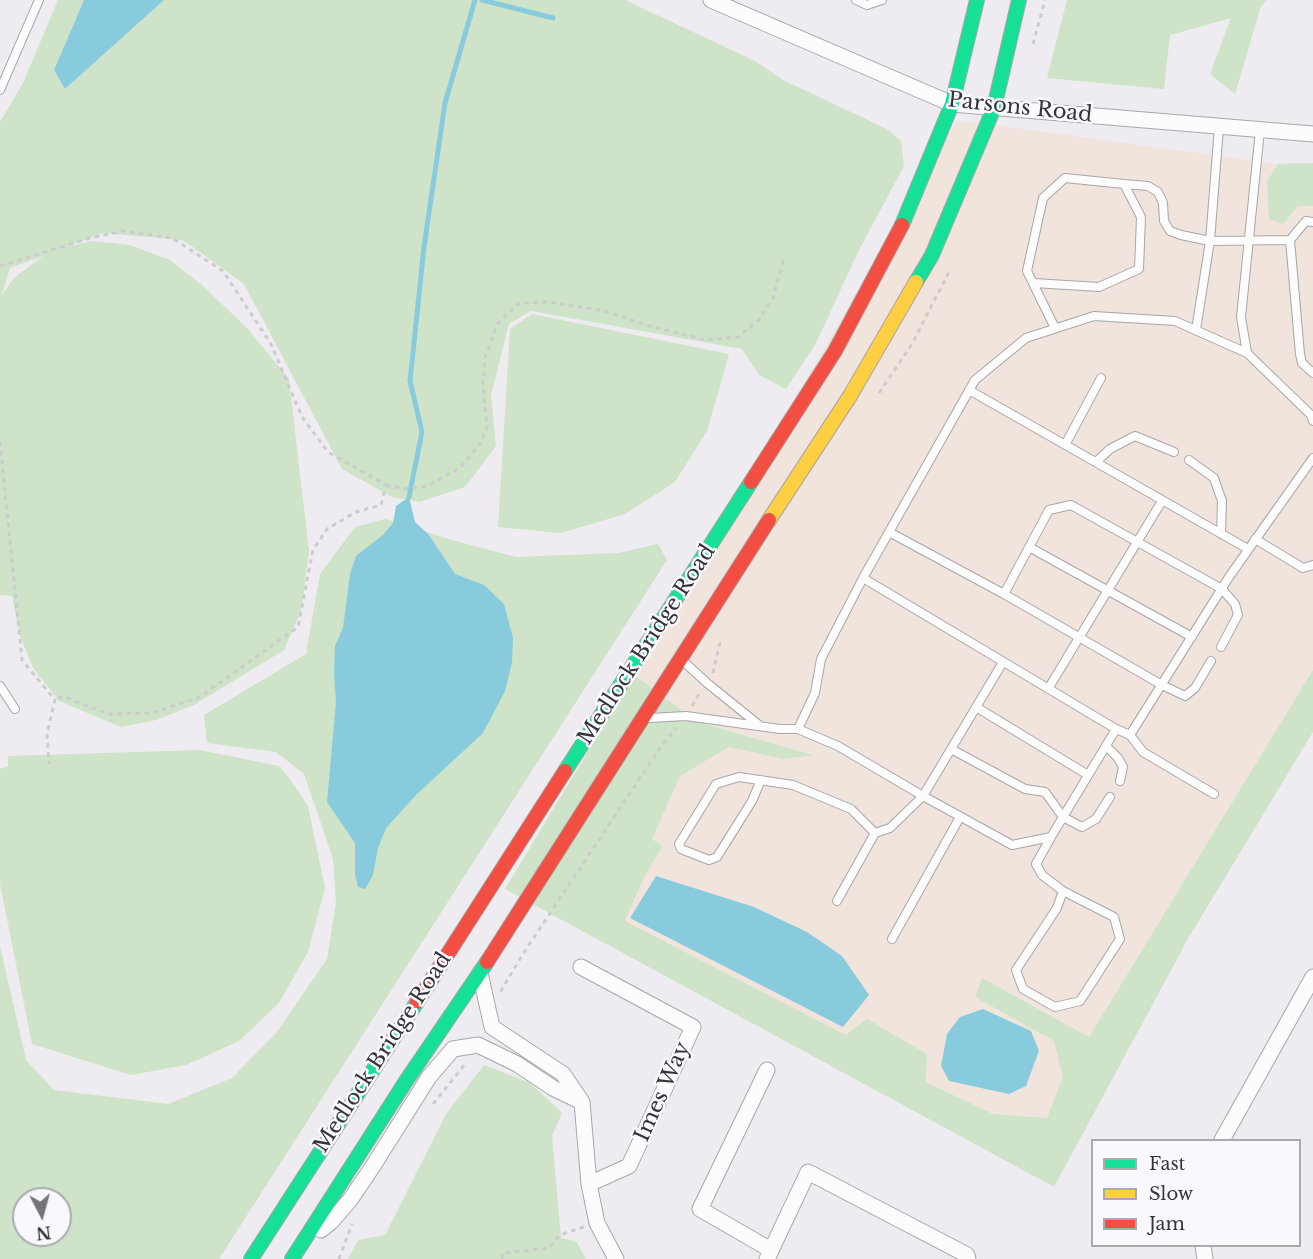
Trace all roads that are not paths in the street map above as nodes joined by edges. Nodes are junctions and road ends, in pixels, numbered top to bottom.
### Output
1 (39, 0) edge
2 (711, 0) edge
3 (856, 0) edge
4 (882, 0) edge
5 (977, 0) edge
6 (1019, 0) edge
7 (0, 90) edge
8 (951, 104) junction
9 (994, 108) junction
10 (1219, 127) junction
11 (1260, 130) junction
12 (1313, 134) edge
13 (1124, 184) junction
14 (1313, 222) edge
15 (1248, 239) junction
16 (1290, 240) junction
17 (1210, 241) junction
18 (1034, 283) junction
19 (1056, 328) junction
20 (1196, 330) junction
21 (1247, 353) junction
22 (1313, 373) edge
23 (1101, 378) dead end
24 (969, 390) junction
25 (1312, 416) edge
26 (1065, 445) junction
27 (1174, 452) dead end
28 (1313, 458) edge
29 (1189, 460) dead end
30 (1096, 462) junction
31 (1161, 501) junction
32 (889, 532) junction
33 (1221, 534) junction
34 (1255, 539) junction
35 (1137, 542) junction
36 (1029, 547) junction
37 (1248, 549) junction
38 (1313, 565) edge
39 (863, 578) junction
40 (1222, 589) junction
41 (1108, 590) junction
42 (1004, 594) junction
43 (1080, 637) junction
44 (1192, 637) junction
45 (1221, 647) dead end
46 (680, 658) junction
47 (1003, 662) junction
48 (1211, 662) dead end
49 (1162, 685) junction
50 (0, 687) edge
51 (1048, 689) junction
52 (976, 706) junction
53 (15, 709) dead end
54 (642, 719) junction
55 (760, 726) junction
56 (798, 729) junction
57 (1116, 729) junction
58 (1130, 735) junction
59 (1106, 746) junction
60 (951, 749) junction
61 (1088, 775) junction
62 (761, 780) junction
63 (1120, 781) dead end
64 (1214, 794) dead end
65 (923, 796) junction
66 (1110, 797) dead end
67 (960, 817) junction
68 (1063, 817) junction
69 (874, 833) junction
70 (1051, 837) junction
71 (1063, 891) junction
72 (837, 901) dead end
73 (892, 939) dead end
74 (581, 967) dead end
75 (480, 973) junction
76 (1313, 977) edge
77 (766, 1070) dead end
78 (582, 1102) junction
79 (1223, 1139) edge
80 (589, 1184) junction
81 (296, 1253) edge
82 (769, 1254) edge
83 (251, 1259) edge
84 (616, 1259) edge
85 (968, 1259) edge

1 - 7 lane
2 - 8 street, Parsons Road
3 - 4 lane
5 - 8 highway, Medlock Bridge Road
6 - 9 highway, Medlock Bridge Road
8 - 9 street, Parsons Road
8 - 83 highway, Medlock Bridge Road
9 - 10 street, Parsons Road
9 - 46 highway, Medlock Bridge Road
10 - 11 street, Parsons Road
10 - 17 lane
11 - 12 street, Parsons Road
11 - 15 lane
13 - 17 lane
13 - 18 lane
13 - 18 lane
14 - 16 lane
15 - 16 lane
15 - 17 lane
15 - 21 lane
16 - 22 lane
17 - 20 lane
18 - 19 lane
19 - 20 lane
19 - 24 lane
20 - 21 lane
21 - 25 lane
23 - 26 lane
24 - 26 lane
24 - 32 lane
26 - 30 lane
27 - 30 lane
28 - 34 lane
29 - 33 lane
30 - 31 lane
31 - 33 lane
31 - 35 lane
32 - 39 lane
32 - 42 lane
33 - 37 lane
34 - 37 lane
34 - 38 lane
35 - 36 lane
35 - 40 lane
35 - 41 lane
36 - 41 lane
36 - 42 lane
37 - 40 lane
39 - 47 lane
39 - 56 lane
40 - 44 lane
40 - 45 lane
41 - 43 lane
41 - 44 lane
42 - 43 lane
43 - 49 lane
43 - 51 lane
44 - 49 lane
46 - 54 highway, Medlock Bridge Road
46 - 55 lane
47 - 51 lane
47 - 52 lane
48 - 49 lane
49 - 58 lane
50 - 53 lane
51 - 57 lane
52 - 60 lane
52 - 61 lane
54 - 55 lane
54 - 75 highway, Medlock Bridge Road
55 - 56 lane
56 - 65 lane
57 - 58 lane
57 - 59 lane
58 - 64 lane
59 - 61 lane
59 - 63 lane
60 - 65 lane
60 - 68 lane
61 - 68 lane
62 - 62 lane
62 - 69 lane
65 - 67 lane
65 - 69 lane
66 - 68 lane
67 - 70 lane
67 - 73 lane
68 - 70 lane
69 - 72 lane
70 - 71 lane
71 - 71 lane
74 - 80 street, Imes Way
75 - 78 street
75 - 81 highway, Medlock Bridge Road
76 - 79 street
77 - 82 street
78 - 80 street
78 - 81 street, Medlock Bridge Road
80 - 84 street
82 - 85 street

